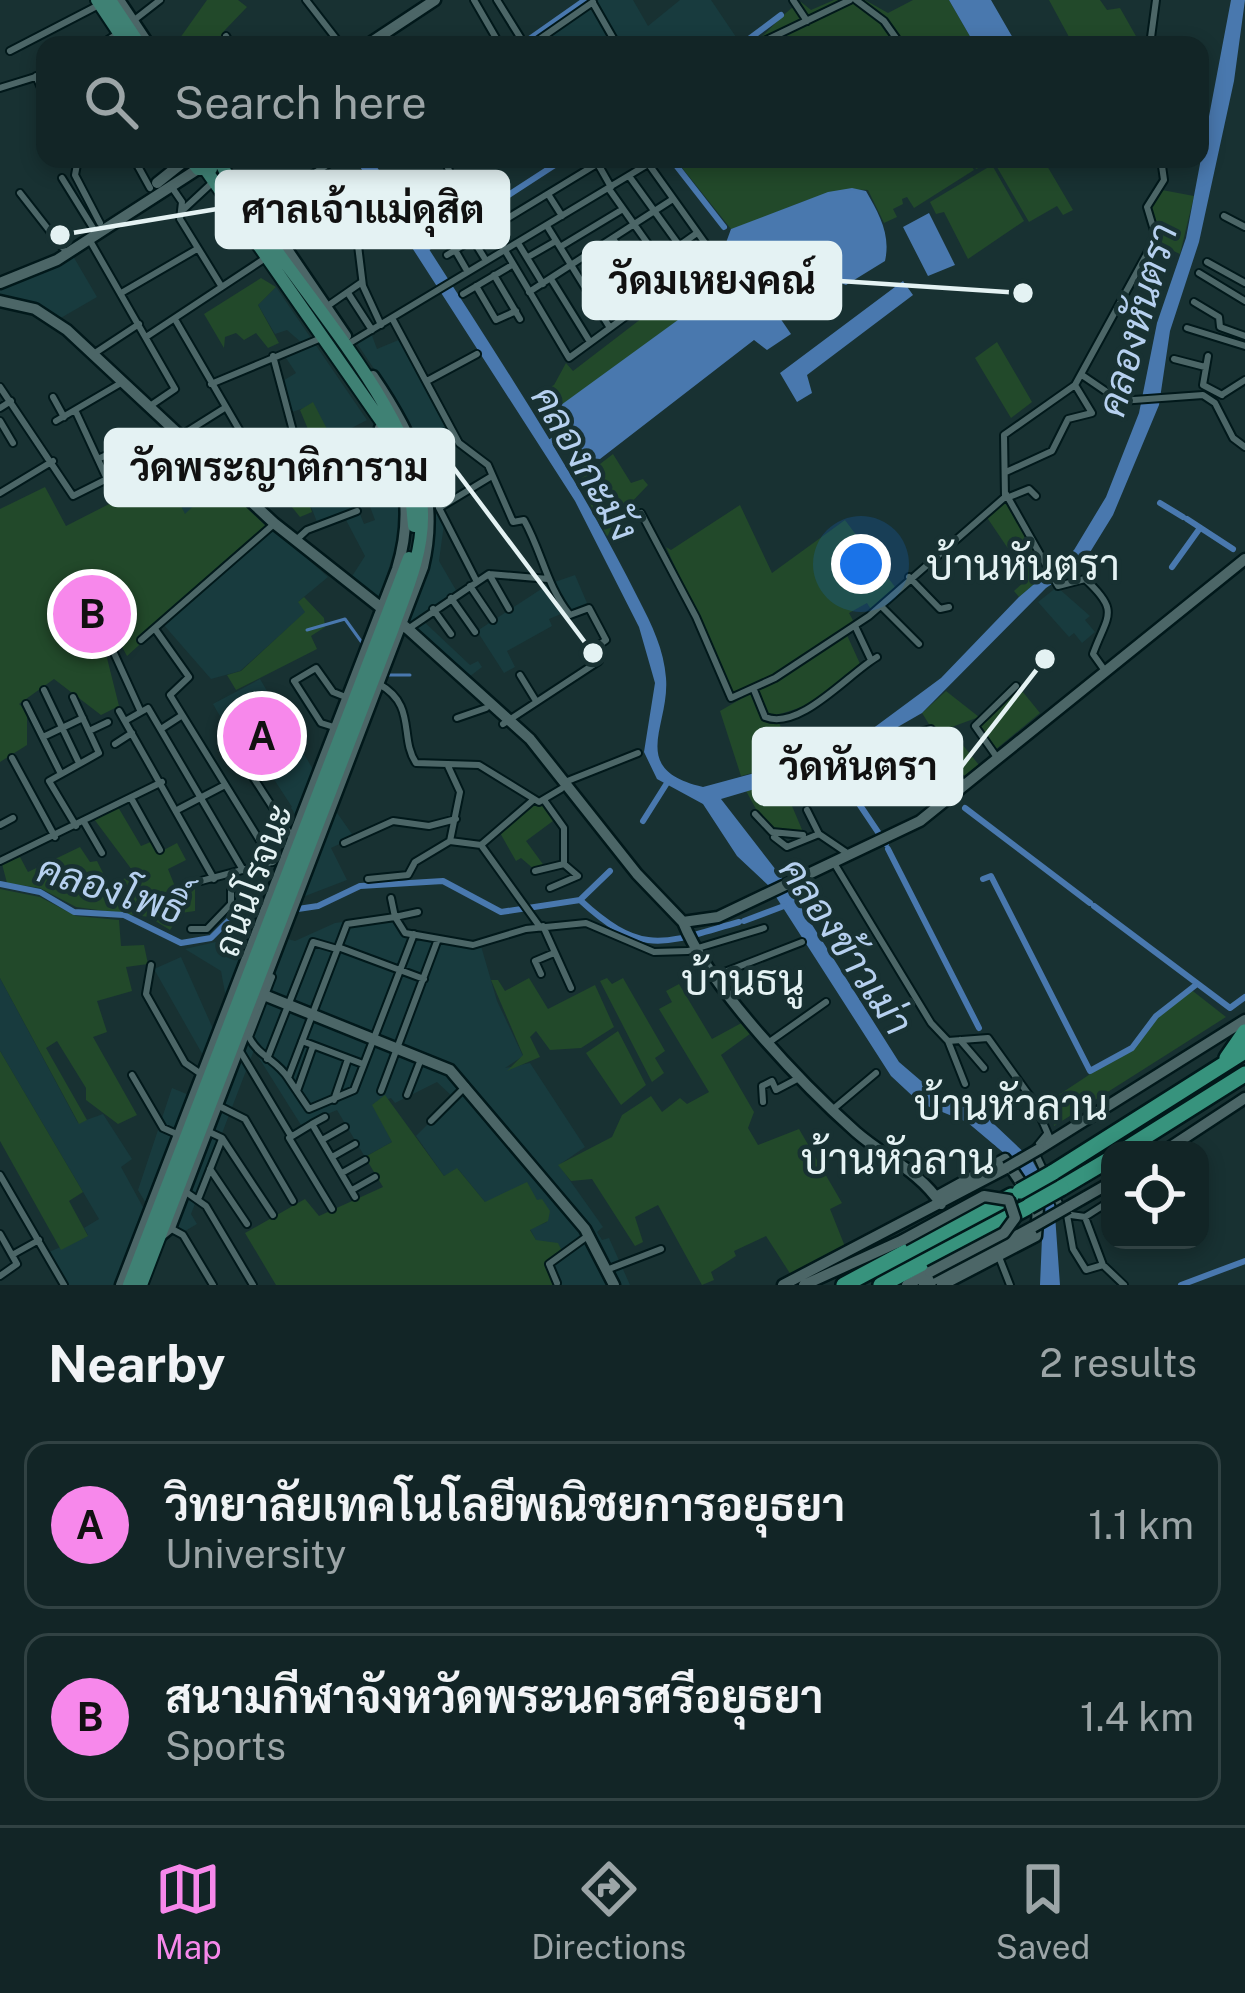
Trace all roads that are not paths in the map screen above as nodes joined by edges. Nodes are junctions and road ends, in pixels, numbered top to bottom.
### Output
1 (114, 0) edge
2 (160, 0) edge
3 (306, 0) edge
4 (474, 0) edge
5 (497, 0) edge
6 (793, 0) edge
7 (853, 0) edge
8 (1156, 0) edge
9 (431, 1) edge
10 (592, 1) edge
11 (94, 2) edge
12 (135, 20) junction
13 (807, 21) junction
14 (385, 33) junction
15 (117, 36) edge
16 (142, 36) edge
17 (144, 36) edge
18 (333, 36) edge
19 (380, 36) edge
20 (387, 36) edge
21 (499, 36) edge
22 (519, 36) edge
23 (543, 36) edge
24 (612, 36) edge
25 (775, 36) edge
26 (894, 36) edge
27 (1151, 36) edge
28 (10, 51) dead end
29 (36, 77) edge
30 (0, 88) edge
31 (76, 168) edge
32 (139, 168) edge
33 (320, 168) edge
34 (448, 168) edge
35 (591, 168) edge
36 (604, 168) edge
37 (639, 168) edge
38 (652, 168) edge
39 (1162, 168) edge
40 (207, 172) edge
41 (629, 176) junction
42 (62, 178) dead end
43 (169, 183) junction
44 (150, 188) junction
45 (610, 188) junction
46 (20, 193) dead end
47 (548, 194) junction
48 (673, 199) junction
49 (471, 207) dead end
50 (256, 208) junction
51 (623, 209) junction
52 (348, 211) dead end
53 (655, 212) junction
54 (181, 215) junction
55 (484, 215) dead end
56 (1225, 216) dead end
57 (562, 217) junction
58 (490, 226) junction
59 (547, 226) junction
60 (636, 227) junction
61 (1245, 227) edge
62 (94, 230) junction
63 (697, 233) junction
64 (472, 238) junction
65 (614, 241) junction
66 (518, 243) junction
67 (558, 244) junction
68 (680, 246) junction
69 (63, 248) junction
70 (197, 249) junction
71 (710, 250) dead end
72 (505, 251) junction
73 (594, 253) junction
74 (527, 257) junction
75 (267, 258) junction
76 (484, 259) dead end
77 (659, 260) junction
78 (1208, 262) dead end
79 (513, 264) junction
80 (572, 266) junction
81 (466, 269) dead end
82 (697, 270) dead end
83 (1199, 273) dead end
84 (494, 275) junction
85 (0, 279) edge
86 (547, 281) junction
87 (362, 282) junction
88 (1245, 283) edge
89 (220, 284) junction
90 (476, 286) junction
91 (348, 292) junction
92 (530, 292) junction
93 (122, 293) junction
94 (464, 294) dead end
95 (649, 299) junction
96 (0, 301) edge
97 (1245, 301) edge
98 (1194, 302) dead end
99 (326, 307) junction
100 (630, 314) junction
101 (392, 319) junction
102 (176, 320) junction
103 (139, 324) junction
104 (381, 325) junction
105 (610, 328) junction
106 (1187, 328) dead end
107 (372, 330) junction
108 (1245, 336) edge
109 (146, 337) junction
110 (336, 342) junction
111 (590, 342) junction
112 (1245, 346) edge
113 (94, 353) junction
114 (477, 354) dead end
115 (273, 356) junction
116 (1208, 356) dead end
117 (1174, 358) dead end
118 (1205, 367) junction
119 (1082, 375) junction
120 (124, 381) junction
121 (428, 381) junction
122 (1244, 382) edge
123 (211, 384) junction
124 (1075, 385) junction
125 (0, 387) edge
126 (1222, 395) junction
127 (53, 397) dead end
128 (11, 401) junction
129 (150, 406) junction
130 (1219, 407) junction
131 (0, 408) edge
132 (225, 408) junction
133 (76, 412) junction
134 (0, 421) edge
135 (183, 438) junction
136 (14, 443) dead end
137 (1245, 447) edge
138 (118, 450) dead end
139 (251, 450) dead end
140 (100, 458) junction
141 (53, 461) junction
142 (1005, 472) junction
143 (492, 476) junction
144 (107, 478) junction
145 (319, 478) dead end
146 (0, 493) edge
147 (1008, 495) junction
148 (1036, 496) dead end
149 (435, 510) junction
150 (357, 511) dead end
151 (641, 513) dead end
152 (274, 523) junction
153 (295, 541) junction
154 (1245, 556) edge
155 (489, 574) junction
156 (909, 577) junction
157 (548, 580) junction
158 (474, 584) junction
159 (451, 598) junction
160 (881, 606) junction
161 (949, 607) dead end
162 (509, 608) dead end
163 (433, 609) junction
164 (1179, 609) junction
165 (493, 620) dead end
166 (390, 621) junction
167 (855, 626) junction
168 (155, 629) junction
169 (475, 632) dead end
170 (451, 634) dead end
171 (141, 640) dead end
172 (919, 644) dead end
173 (114, 653) dead end
174 (376, 663) junction
175 (1103, 668) junction
176 (520, 675) dead end
177 (1016, 686) dead end
178 (44, 690) dead end
179 (754, 690) junction
180 (73, 697) dead end
181 (348, 698) junction
182 (536, 701) junction
183 (26, 704) dead end
184 (486, 708) junction
185 (143, 709) junction
186 (119, 711) dead end
187 (181, 716) junction
188 (1050, 716) junction
189 (83, 718) junction
190 (458, 718) dead end
191 (125, 721) junction
192 (108, 722) dead end
193 (506, 722) junction
194 (62, 728) junction
195 (337, 728) junction
196 (160, 729) junction
197 (222, 729) dead end
198 (89, 731) junction
199 (920, 732) dead end
200 (132, 733) junction
201 (43, 737) junction
202 (115, 744) dead end
203 (340, 750) junction
204 (638, 753) dead end
205 (996, 756) junction
206 (12, 758) dead end
207 (80, 763) junction
208 (448, 766) junction
209 (60, 772) junction
210 (162, 782) junction
211 (225, 784) junction
212 (963, 784) junction
213 (563, 786) junction
214 (203, 796) junction
215 (131, 798) junction
216 (532, 800) junction
217 (544, 800) junction
218 (178, 809) junction
219 (807, 810) dead end
220 (0, 811) edge
221 (755, 814) dead end
222 (456, 820) junction
223 (6, 822) edge
224 (80, 824) junction
225 (908, 826) junction
226 (819, 834) junction
227 (806, 835) junction
228 (55, 837) junction
229 (774, 837) dead end
230 (293, 839) junction
231 (450, 841) junction
232 (344, 843) dead end
233 (481, 844) junction
234 (160, 850) dead end
235 (102, 853) dead end
236 (850, 855) junction
237 (0, 861) edge
238 (278, 863) junction
239 (834, 863) junction
240 (564, 864) junction
241 (243, 869) junction
242 (536, 872) dead end
243 (232, 876) junction
244 (214, 879) junction
245 (368, 879) dead end
246 (201, 881) dead end
247 (550, 888) dead end
248 (391, 898) dead end
249 (283, 899) junction
250 (418, 912) dead end
251 (395, 917) junction
252 (540, 924) junction
253 (276, 927) junction
254 (685, 927) junction
255 (764, 928) dead end
256 (190, 929) dead end
257 (414, 934) junction
258 (438, 939) junction
259 (802, 942) dead end
260 (697, 947) junction
261 (338, 948) junction
262 (554, 953) junction
263 (151, 965) dead end
264 (400, 970) junction
265 (541, 974) dead end
266 (717, 975) junction
267 (424, 979) junction
268 (571, 988) dead end
269 (255, 992) junction
270 (826, 1002) dead end
271 (289, 1004) junction
272 (313, 1013) junction
273 (1245, 1020) edge
274 (1245, 1032) edge
275 (247, 1035) junction
276 (373, 1036) junction
277 (960, 1040) junction
278 (948, 1041) junction
279 (302, 1042) junction
280 (768, 1042) junction
281 (313, 1046) junction
282 (399, 1046) junction
283 (235, 1048) junction
284 (1245, 1051) edge
285 (422, 1055) junction
286 (267, 1059) junction
287 (348, 1059) junction
288 (363, 1064) junction
289 (1223, 1066) junction
290 (984, 1068) dead end
291 (876, 1073) dead end
292 (202, 1075) junction
293 (132, 1076) dead end
294 (288, 1078) junction
295 (797, 1079) junction
296 (1241, 1079) edge
297 (965, 1084) dead end
298 (466, 1085) junction
299 (297, 1090) junction
300 (381, 1091) dead end
301 (407, 1096) dead end
302 (1245, 1098) edge
303 (334, 1100) junction
304 (763, 1102) dead end
305 (205, 1110) junction
306 (832, 1110) junction
307 (326, 1117) dead end
308 (431, 1121) dead end
309 (312, 1124) junction
310 (345, 1127) dead end
311 (207, 1131) junction
312 (179, 1135) junction
313 (291, 1136) junction
314 (1049, 1138) junction
315 (223, 1139) junction
316 (322, 1141) junction
317 (1139, 1141) edge
318 (1180, 1141) edge
319 (355, 1144) dead end
320 (332, 1157) junction
321 (365, 1160) dead end
322 (1101, 1164) edge
323 (211, 1169) junction
324 (0, 1174) edge
325 (341, 1174) junction
326 (375, 1178) dead end
327 (1101, 1189) edge
328 (184, 1191) junction
329 (199, 1198) junction
330 (1024, 1198) junction
331 (939, 1200) junction
332 (293, 1201) dead end
333 (1101, 1206) edge
334 (332, 1209) dead end
335 (1068, 1211) junction
336 (273, 1215) dead end
337 (1085, 1216) junction
338 (247, 1224) dead end
339 (156, 1230) junction
340 (0, 1234) edge
341 (589, 1235) junction
342 (38, 1240) junction
343 (661, 1249) dead end
344 (12, 1255) junction
345 (999, 1257) junction
346 (1103, 1265) junction
347 (606, 1270) junction
348 (0, 1276) edge
349 (557, 1283) edge
350 (64, 1285) edge
351 (125, 1285) edge
352 (141, 1285) edge
353 (213, 1285) edge
354 (253, 1285) edge
355 (614, 1285) edge
356 (783, 1285) edge
357 (804, 1285) edge
358 (844, 1285) edge
359 (881, 1285) edge
360 (907, 1285) edge
361 (924, 1285) edge
362 (942, 1285) edge
363 (1010, 1285) edge
364 (1124, 1285) edge

1 - 12 main road
1 - 16 main road
2 - 12 street
3 - 18 street
4 - 21 street
5 - 22 street
6 - 13 street
7 - 13 street
7 - 26 street
8 - 27 street
9 - 14 main road
10 - 23 street
10 - 24 street
11 - 15 main road
11 - 28 street
12 - 17 main road
13 - 25 street
14 - 19 main road
14 - 20 street
29 - 30 street
31 - 62 street
32 - 44 street
33 - 50 street
34 - 49 street
35 - 47 street
36 - 45 street
37 - 41 street
38 - 48 street
39 - 119 street
40 - 43 main road
40 - 44 main road
40 - 50 main road, ถนนโรจนะ
40 - 54 street
40 - 75 main road, ถนนโรจนะ
41 - 45 street
41 - 53 street
42 - 62 street
43 - 54 street
43 - 62 main road
44 - 62 main road
45 - 51 street
45 - 57 street
46 - 69 street
47 - 57 street
47 - 58 street
48 - 53 street
48 - 63 street
50 - 75 main road
50 - 99 main road, ถนนโรจนะ
50 - 110 main road, ถนนโรจนะ
51 - 60 street
51 - 67 street
52 - 87 street
53 - 60 street
53 - 68 street
54 - 70 street
55 - 58 street
56 - 61 street
57 - 59 street
58 - 64 street
58 - 72 street
59 - 66 street
59 - 67 street
60 - 65 street
60 - 77 street
62 - 69 main road
62 - 85 main road
62 - 93 street
63 - 68 street
63 - 71 street
64 - 76 street
64 - 81 street
65 - 73 street
65 - 95 street
66 - 72 street
66 - 74 street
67 - 74 street
67 - 80 street
68 - 77 street
68 - 82 street
69 - 85 main road
70 - 89 street
70 - 93 street
72 - 79 street
72 - 101 street
73 - 80 street
73 - 100 street
74 - 86 street
75 - 89 street
75 - 110 main road, ถนนโรจนะ
77 - 95 street
78 - 88 street
79 - 84 street
79 - 92 street
80 - 86 street
80 - 105 street
83 - 97 street
84 - 90 street
84 - 90 street
86 - 92 street
86 - 111 street
87 - 91 street
87 - 104 street
89 - 102 street
90 - 94 street
91 - 99 street
91 - 107 street
92 - 111 street
93 - 103 street
95 - 100 street
96 - 113 main road
98 - 108 street
99 - 110 main road, ถนนโรจนะ
100 - 105 street
101 - 104 street
101 - 121 street
102 - 109 street
102 - 123 street
103 - 109 street
103 - 113 street
104 - 107 street
105 - 111 street
106 - 112 street
107 - 110 street
109 - 129 street
110 - 115 street
110 - 149 main road, ถนนโรจนะ
110 - 166 main road, ถนนโรจนะ
113 - 120 main road
114 - 121 street
115 - 123 street
115 - 145 street
116 - 118 street
117 - 118 street
118 - 126 street
119 - 124 street
119 - 130 street
120 - 129 main road
120 - 133 street
121 - 143 street
122 - 126 street
123 - 132 street
124 - 142 street
124 - 142 street
125 - 128 street
126 - 130 street
127 - 133 street
128 - 131 street
128 - 141 street
129 - 135 main road
130 - 137 street
132 - 135 street
132 - 139 street
133 - 140 street
134 - 136 street
135 - 144 street
135 - 152 main road
138 - 140 street
140 - 144 street
141 - 144 street
141 - 146 street
142 - 147 street
143 - 149 street
143 - 157 street
147 - 148 street
147 - 156 street
147 - 175 street
149 - 158 street
149 - 166 main road, ถนนโรจนะ
150 - 153 street
151 - 179 street
152 - 153 main road
152 - 168 street
153 - 166 main road
154 - 164 main road
155 - 157 street
155 - 158 street
155 - 162 street
156 - 160 street
156 - 161 street
157 - 182 street
158 - 159 street
158 - 165 street
159 - 163 street
159 - 169 street
160 - 167 street
160 - 172 street
163 - 166 street
163 - 170 street
164 - 175 main road
164 - 188 main road
166 - 174 main road, ถนนโรจนะ
166 - 184 main road
166 - 193 main road
167 - 179 street
167 - 179 street
168 - 171 street
168 - 187 street
173 - 185 street
174 - 181 main road, ถนนโรจนะ
174 - 203 main road, ถนนโรจนะ
174 - 203 main road, ถนนโรจนะ
174 - 208 street
175 - 188 main road
176 - 182 street
177 - 205 street
178 - 194 street
180 - 189 street
181 - 195 main road, ถนนโรจนะ
181 - 195 street
182 - 193 street
183 - 201 street
184 - 190 street
184 - 193 main road
185 - 191 street
185 - 196 street
186 - 191 street
187 - 196 street
187 - 211 street
188 - 205 main road
188 - 225 main road
189 - 194 street
189 - 198 street
191 - 200 street
192 - 198 street
193 - 213 main road
194 - 201 street
194 - 207 street
195 - 203 main road, ถนนโรจนะ
196 - 214 street
197 - 230 street
198 - 207 street
199 - 212 street
200 - 202 street
200 - 210 street
201 - 209 street
203 - 230 main road, ถนนโรจนะ
203 - 249 main road, ถนนโรจนะ
204 - 213 street
205 - 212 main road
206 - 228 street
207 - 209 street
208 - 216 street
208 - 222 street
209 - 224 street
210 - 215 street
210 - 218 street
211 - 214 street
211 - 238 street
212 - 225 main road
213 - 217 street
213 - 254 main road
214 - 218 street
214 - 241 street
215 - 224 street
215 - 234 street
216 - 217 street
216 - 233 street
217 - 240 street
218 - 244 street
219 - 226 street
220 - 223 street
221 - 227 street
222 - 231 street
222 - 232 street
224 - 228 street
224 - 235 street
225 - 236 main road
226 - 227 street
226 - 236 street
227 - 229 street
228 - 237 street
230 - 238 main road, ถนนโรจนะ
231 - 233 street
231 - 245 street
233 - 252 street
236 - 239 main road
238 - 241 street
238 - 249 main road, ถนนโรจนะ
239 - 254 main road
239 - 278 street
240 - 242 street
240 - 247 street
241 - 243 street
243 - 244 street
243 - 256 street
244 - 246 street
248 - 251 street
249 - 253 main road, ถนนโรจนะ
250 - 251 street
251 - 257 street
251 - 261 street
252 - 258 street
252 - 260 street
252 - 262 street
253 - 269 main road, ถนนโรจนะ
253 - 269 street
253 - 292 main road, ถนนโรจนะ
254 - 260 main road
255 - 260 street
257 - 258 street
257 - 264 street
258 - 267 street
259 - 266 street
260 - 266 main road
261 - 264 street
261 - 271 street
261 - 272 street
262 - 265 street
262 - 268 street
263 - 292 street
264 - 267 street
264 - 276 street
266 - 280 main road
267 - 282 street
269 - 271 main road
269 - 275 main road, ถนนโรจนะ
269 - 283 main road, ถนนโรจนะ
269 - 305 main road, ถนนโรจนะ
270 - 280 street
271 - 272 main road
271 - 286 street
272 - 276 main road
272 - 279 street
273 - 314 main road
274 - 289 highway
275 - 283 main road, ถนนโรจนะ
275 - 286 street
276 - 282 main road
276 - 288 street
277 - 278 street
277 - 290 street
277 - 314 street
278 - 297 street
279 - 281 street
279 - 294 street
280 - 295 main road
281 - 287 street
281 - 299 street
282 - 285 main road
282 - 300 street
283 - 305 main road, ถนนโรจนะ
283 - 313 street
284 - 289 highway
285 - 298 main road
285 - 301 street
286 - 294 street
287 - 288 street
287 - 303 street
288 - 303 street
289 - 330 highway, bridge
291 - 306 street
292 - 305 main road, ถนนโรจนะ
293 - 312 street
294 - 299 street
295 - 304 street
295 - 306 main road
296 - 317 highway
298 - 308 street
298 - 341 main road
299 - 303 street
302 - 318 main road
305 - 311 main road, ถนนโรจนะ
305 - 312 main road, ถนนโรจนะ
305 - 332 street
305 - 339 main road, ถนนโรจนะ
306 - 331 main road
307 - 309 street
309 - 313 street
309 - 316 street
310 - 316 street
311 - 315 street
311 - 328 main road, ถนนโรจนะ
312 - 339 main road, ถนนโรจนะ
313 - 334 street
314 - 331 main road, bridge
314 - 335 street
315 - 323 street
315 - 336 street
316 - 320 street
319 - 320 street
320 - 325 street
321 - 325 street
322 - 330 highway, bridge
323 - 329 street
323 - 338 street
324 - 342 street
325 - 326 street
327 - 335 main road
328 - 329 street
328 - 339 main road, ถนนโรจนะ
329 - 354 street
330 - 358 highway
330 - 359 highway
331 - 345 main road
331 - 356 main road
333 - 337 street
335 - 337 street
335 - 346 street
335 - 361 main road, bridge
337 - 346 street
339 - 351 main road, ถนนโรจนะ
339 - 352 main road, ถนนโรจนะ
339 - 353 street
340 - 344 street
341 - 347 main road
341 - 349 street
342 - 344 street
342 - 350 street
343 - 347 street
344 - 348 street
345 - 362 main road
345 - 363 street
346 - 364 street
347 - 355 main road
357 - 360 main road, bridge

